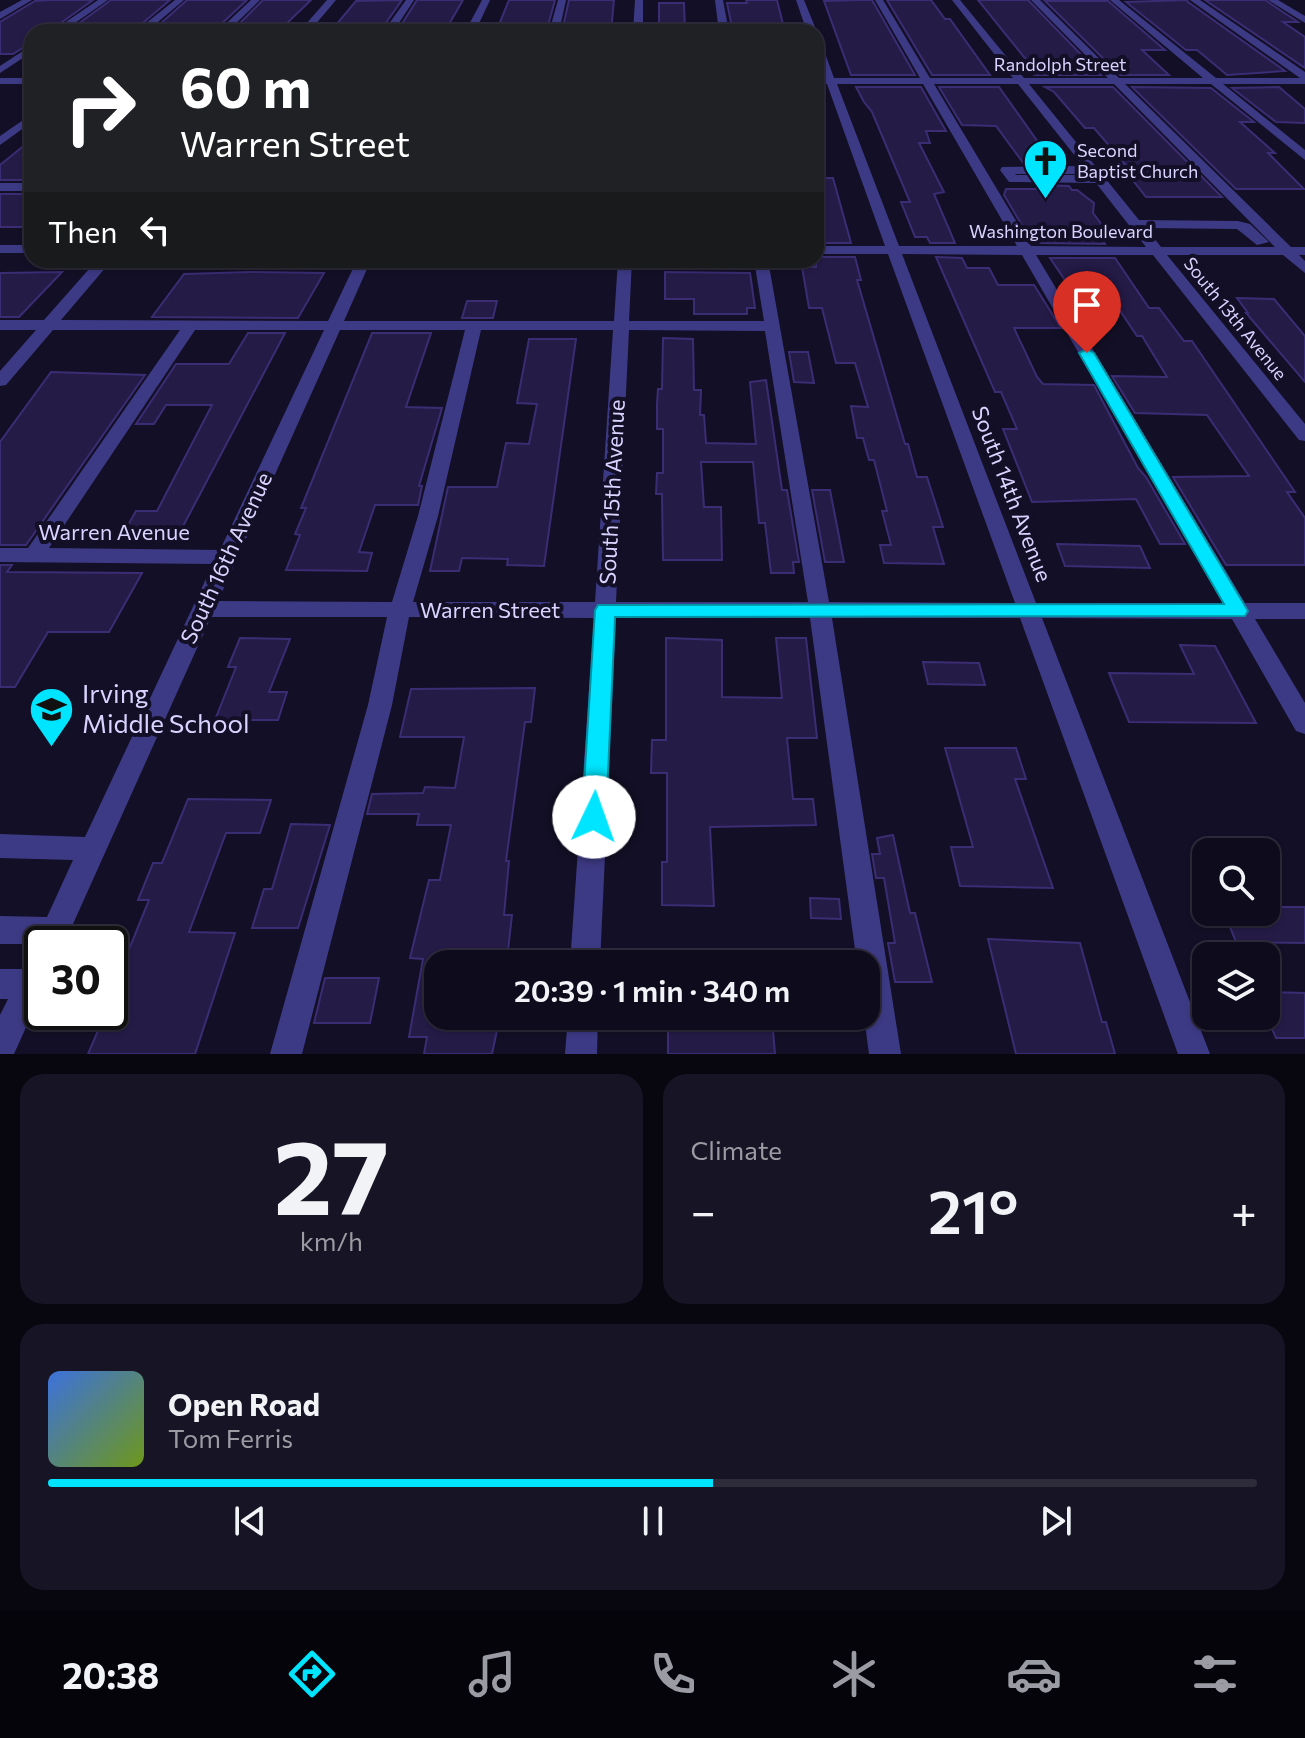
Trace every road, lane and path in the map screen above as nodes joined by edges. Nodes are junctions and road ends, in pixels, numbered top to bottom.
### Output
1 (28, 0) edge
2 (104, 0) edge
3 (180, 0) edge
4 (256, 0) edge
5 (332, 0) edge
6 (410, 0) edge
7 (486, 0) edge
8 (562, 0) edge
9 (639, 0) edge
10 (719, 0) edge
11 (800, 0) edge
12 (879, 0) edge
13 (956, 0) edge
14 (1035, 0) edge
15 (1114, 0) edge
16 (1194, 0) edge
17 (1272, 0) edge
18 (0, 16) edge
19 (1305, 20) edge
20 (68, 24) edge
21 (150, 24) edge
22 (230, 24) edge
23 (311, 24) edge
24 (394, 24) edge
25 (474, 24) edge
26 (556, 24) edge
27 (638, 24) edge
28 (723, 24) edge
29 (809, 24) edge
30 (24, 54) edge
31 (0, 70) edge
32 (1305, 79) edge
33 (0, 81) edge
34 (24, 81) edge
35 (824, 81) edge
36 (927, 81) junction
37 (1021, 81) junction
38 (1116, 81) junction
39 (1215, 81) junction
40 (24, 123) edge
41 (0, 142) edge
42 (1304, 155) edge
43 (1096, 174) junction
44 (0, 187) edge
45 (24, 187) edge
46 (1136, 224) junction
47 (0, 249) edge
48 (24, 249) edge
49 (892, 249) junction
50 (824, 250) edge
51 (1026, 250) junction
52 (1157, 251) junction
53 (1270, 251) junction
54 (1287, 251) junction
55 (1305, 251) edge
56 (98, 268) edge
57 (360, 268) edge
58 (625, 268) edge
59 (762, 268) edge
60 (1305, 269) edge
61 (0, 325) edge
62 (49, 325) junction
63 (191, 325) junction
64 (334, 325) junction
65 (474, 326) junction
66 (621, 326) junction
67 (772, 326) junction
68 (0, 381) edge
69 (1305, 436) edge
70 (0, 555) edge
71 (34, 555) junction
72 (227, 557) junction
73 (203, 609) junction
74 (400, 610) junction
75 (605, 610) junction
76 (820, 611) junction
77 (1031, 611) junction
78 (1238, 611) junction
79 (1305, 611) edge
80 (1305, 724) edge
81 (0, 846) edge
82 (93, 849) junction
83 (53, 926) edge
84 (0, 930) edge
85 (586, 950) edge
86 (24, 951) edge
87 (24, 988) edge
88 (582, 1030) edge
89 (0, 1050) edge
90 (286, 1054) edge
91 (581, 1054) edge
92 (885, 1054) edge
93 (1194, 1054) edge

1 - 18 street
2 - 20 street
3 - 21 street
4 - 22 street
5 - 23 street
6 - 24 street
7 - 25 street
8 - 26 street
9 - 27 street
10 - 28 street
11 - 29 street
12 - 36 street
13 - 37 street, South 13th Avenue
14 - 38 street
15 - 39 street
16 - 32 street
17 - 19 street
30 - 31 street
32 - 39 street, Randolph Street
33 - 34 street
35 - 36 street, Randolph Street
35 - 49 street, South 14th Avenue
36 - 37 street, Randolph Street
36 - 51 street
37 - 38 street, Randolph Street
37 - 43 street, South 13th Avenue
38 - 39 street, Randolph Street
38 - 54 street
39 - 42 street
40 - 41 street
43 - 43 street
43 - 46 street, South 13th Avenue
44 - 45 street
46 - 52 street, South 13th Avenue
46 - 53 street
47 - 48 street
49 - 50 street, Washington Boulevard
49 - 51 street, Washington Boulevard
49 - 77 street, South 14th Avenue
51 - 52 street, Washington Boulevard
51 - 78 street
52 - 53 street, Washington Boulevard
52 - 69 street, South 13th Avenue
53 - 54 street, Washington Boulevard
54 - 55 street, Washington Boulevard
54 - 60 street
56 - 62 street
57 - 64 street, South 16th Avenue
58 - 66 street, South 15th Avenue
59 - 67 street
61 - 62 street
62 - 63 street
62 - 68 street
63 - 64 street
63 - 71 street
64 - 65 street
64 - 72 street, South 16th Avenue
65 - 66 street
65 - 74 street
66 - 67 street
66 - 75 street, South 15th Avenue
67 - 76 street
70 - 71 street, Warren Avenue
71 - 72 street, Warren Avenue
72 - 73 street, South 16th Avenue
73 - 74 street, Warren Street
73 - 82 street, South 16th Avenue
74 - 75 street, Warren Street
74 - 90 street
75 - 76 street, Warren Street
75 - 85 street, South 15th Avenue
76 - 77 street, Warren Street
76 - 92 street
77 - 78 street, Warren Street
77 - 93 street, South 14th Avenue
78 - 79 street, Warren Street
78 - 80 street
81 - 82 street
82 - 83 street, South 16th Avenue
84 - 86 street
87 - 89 street, South 16th Avenue
88 - 91 street

